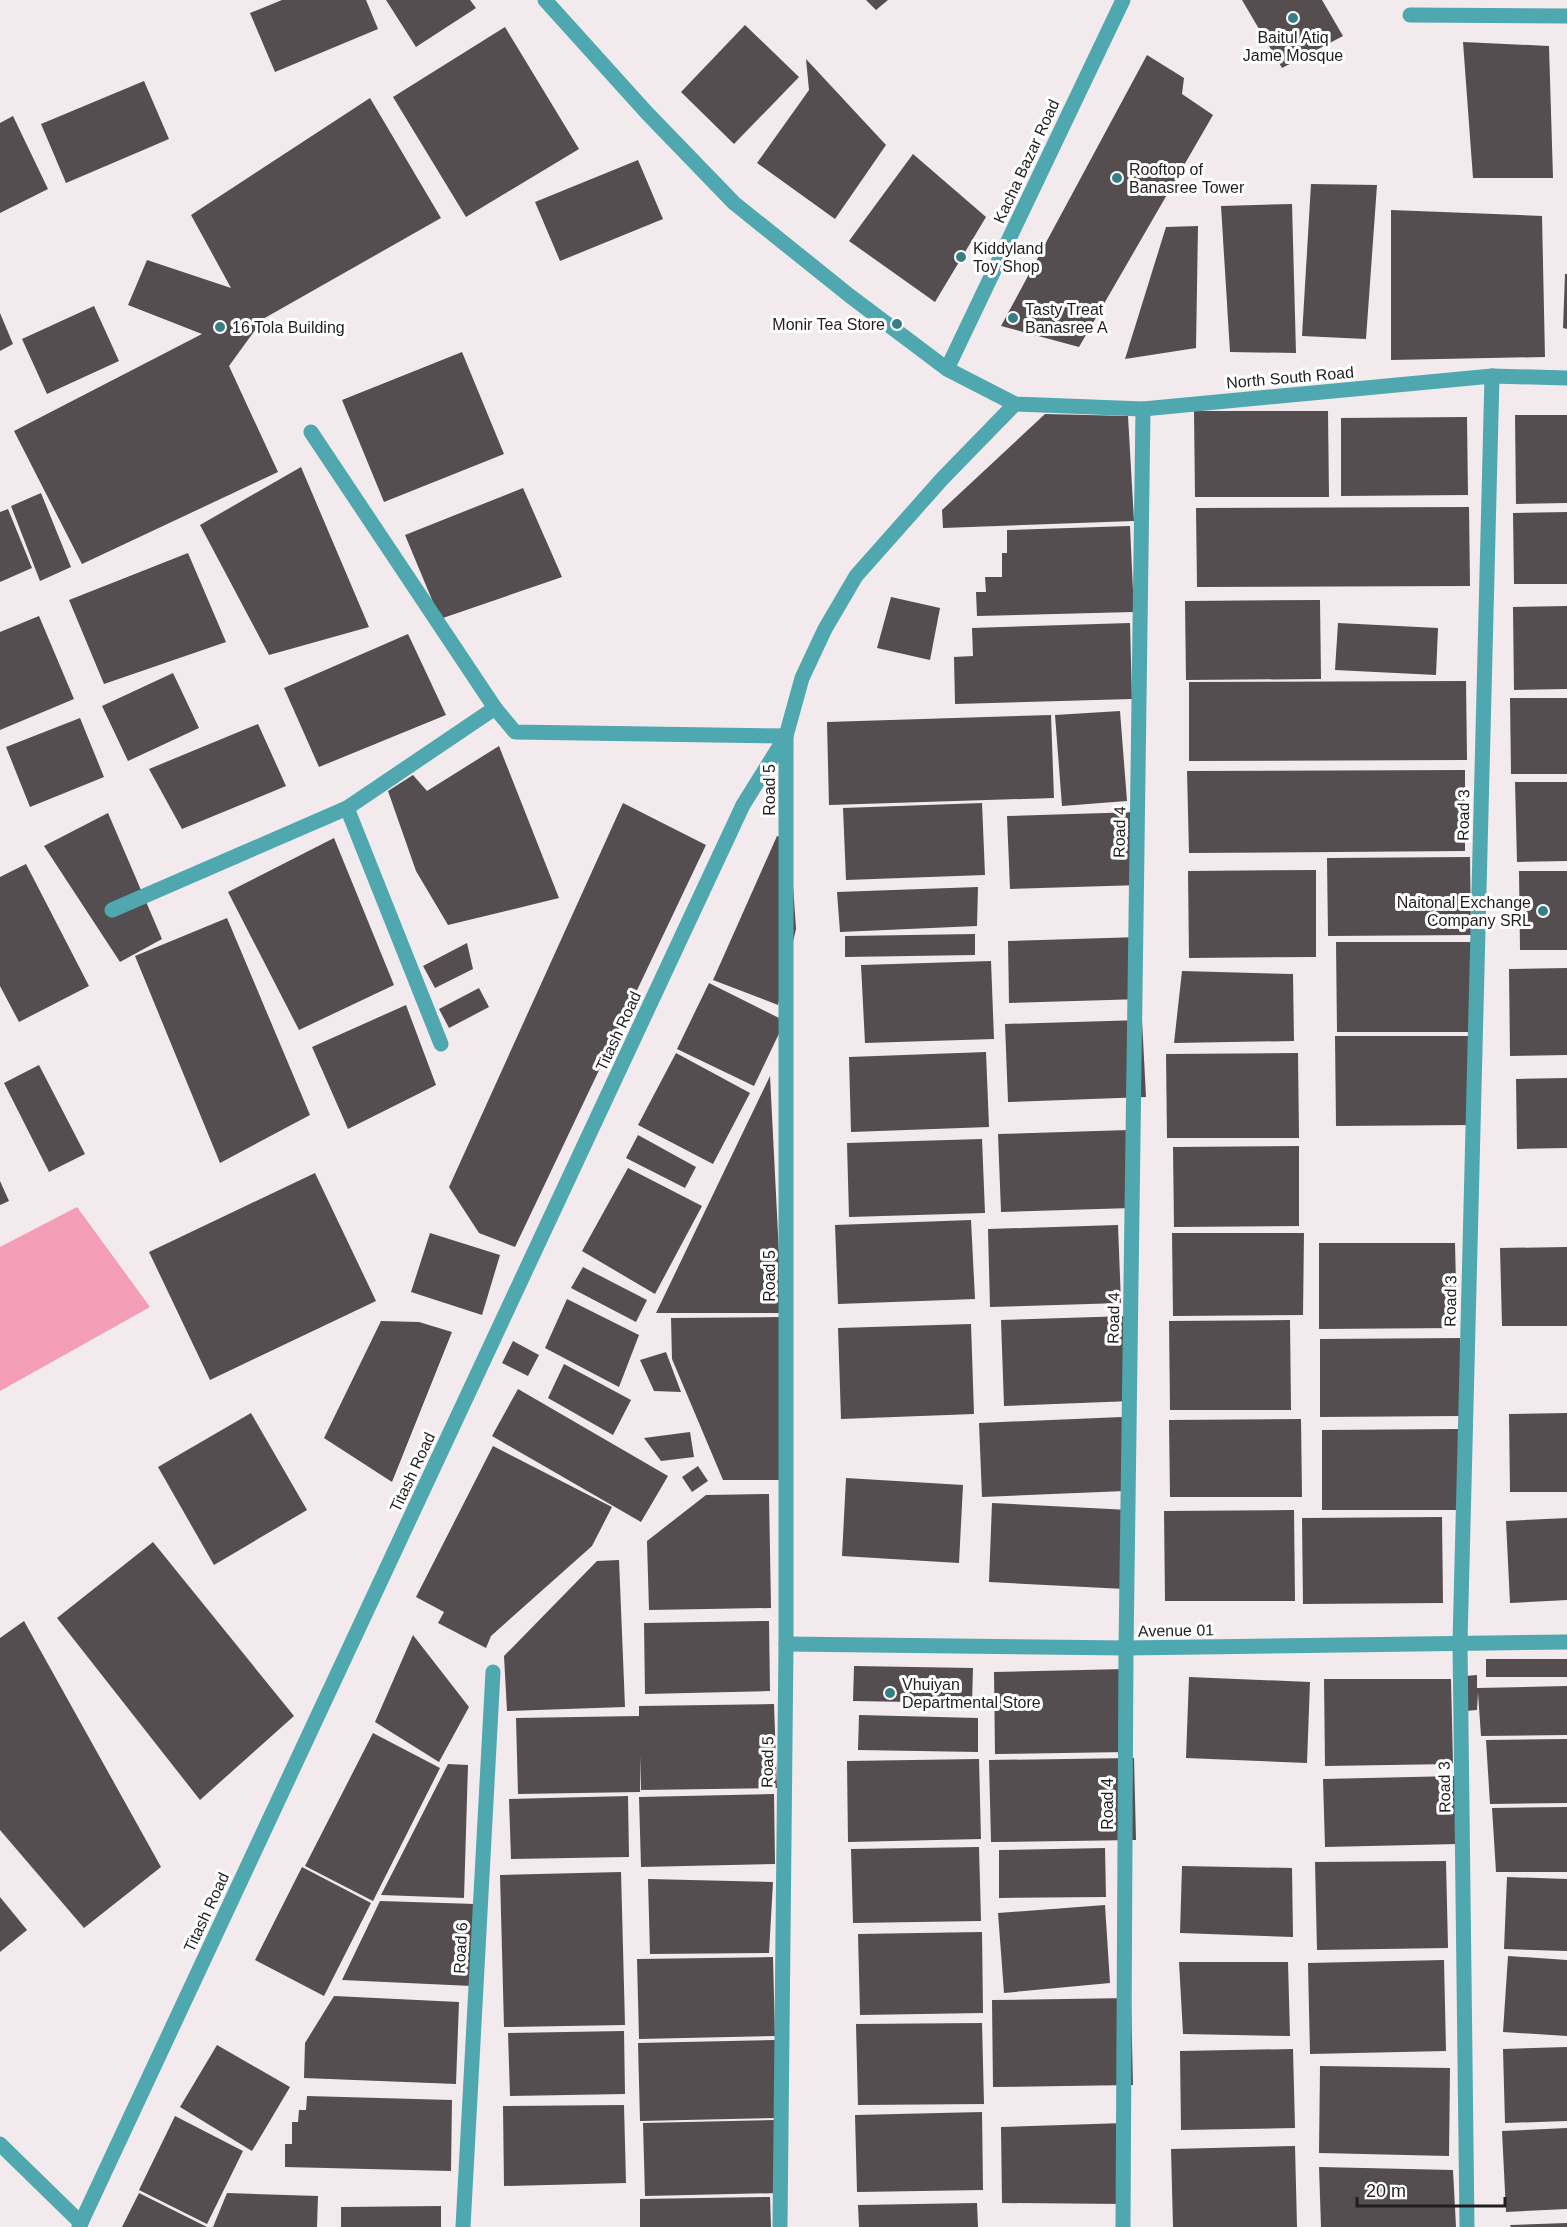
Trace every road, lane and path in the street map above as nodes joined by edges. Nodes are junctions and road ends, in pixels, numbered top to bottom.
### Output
1 (545, 0) edge
2 (1123, 0) edge
3 (1410, 15) dead end
4 (1567, 16) edge
5 (947, 369) junction
6 (1492, 376) junction
7 (1567, 378) edge
8 (1016, 404) junction
9 (1143, 409) junction
10 (311, 432) dead end
11 (495, 708) junction
12 (786, 736) junction
13 (347, 808) junction
14 (112, 910) dead end
15 (441, 1044) dead end
16 (1567, 1642) edge
17 (1460, 1643) junction
18 (786, 1644) junction
19 (1126, 1648) junction
20 (493, 1671) dead end
21 (0, 2144) edge
22 (80, 2225) edge
23 (463, 2227) edge
24 (780, 2227) edge
25 (1123, 2227) edge
26 (1467, 2227) edge

1 - 5 street
2 - 5 street, Kacha Bazar Road
3 - 4 street
5 - 8 street
6 - 7 street, North South Road
6 - 9 street, North South Road
6 - 17 street, Road 3
8 - 9 street, North South Road
8 - 12 street, Road 5
9 - 19 street, Road 4
10 - 11 street
11 - 12 street
11 - 13 street
12 - 18 street, Road 5
12 - 22 street, Titash Road
13 - 14 street
13 - 15 street
16 - 17 street, Avenue 01
17 - 19 street, Avenue 01
17 - 26 street, Road 3
18 - 19 street, Avenue 01
18 - 24 street, Road 5
19 - 25 street, Road 4
20 - 23 street, Road 6
21 - 22 street

